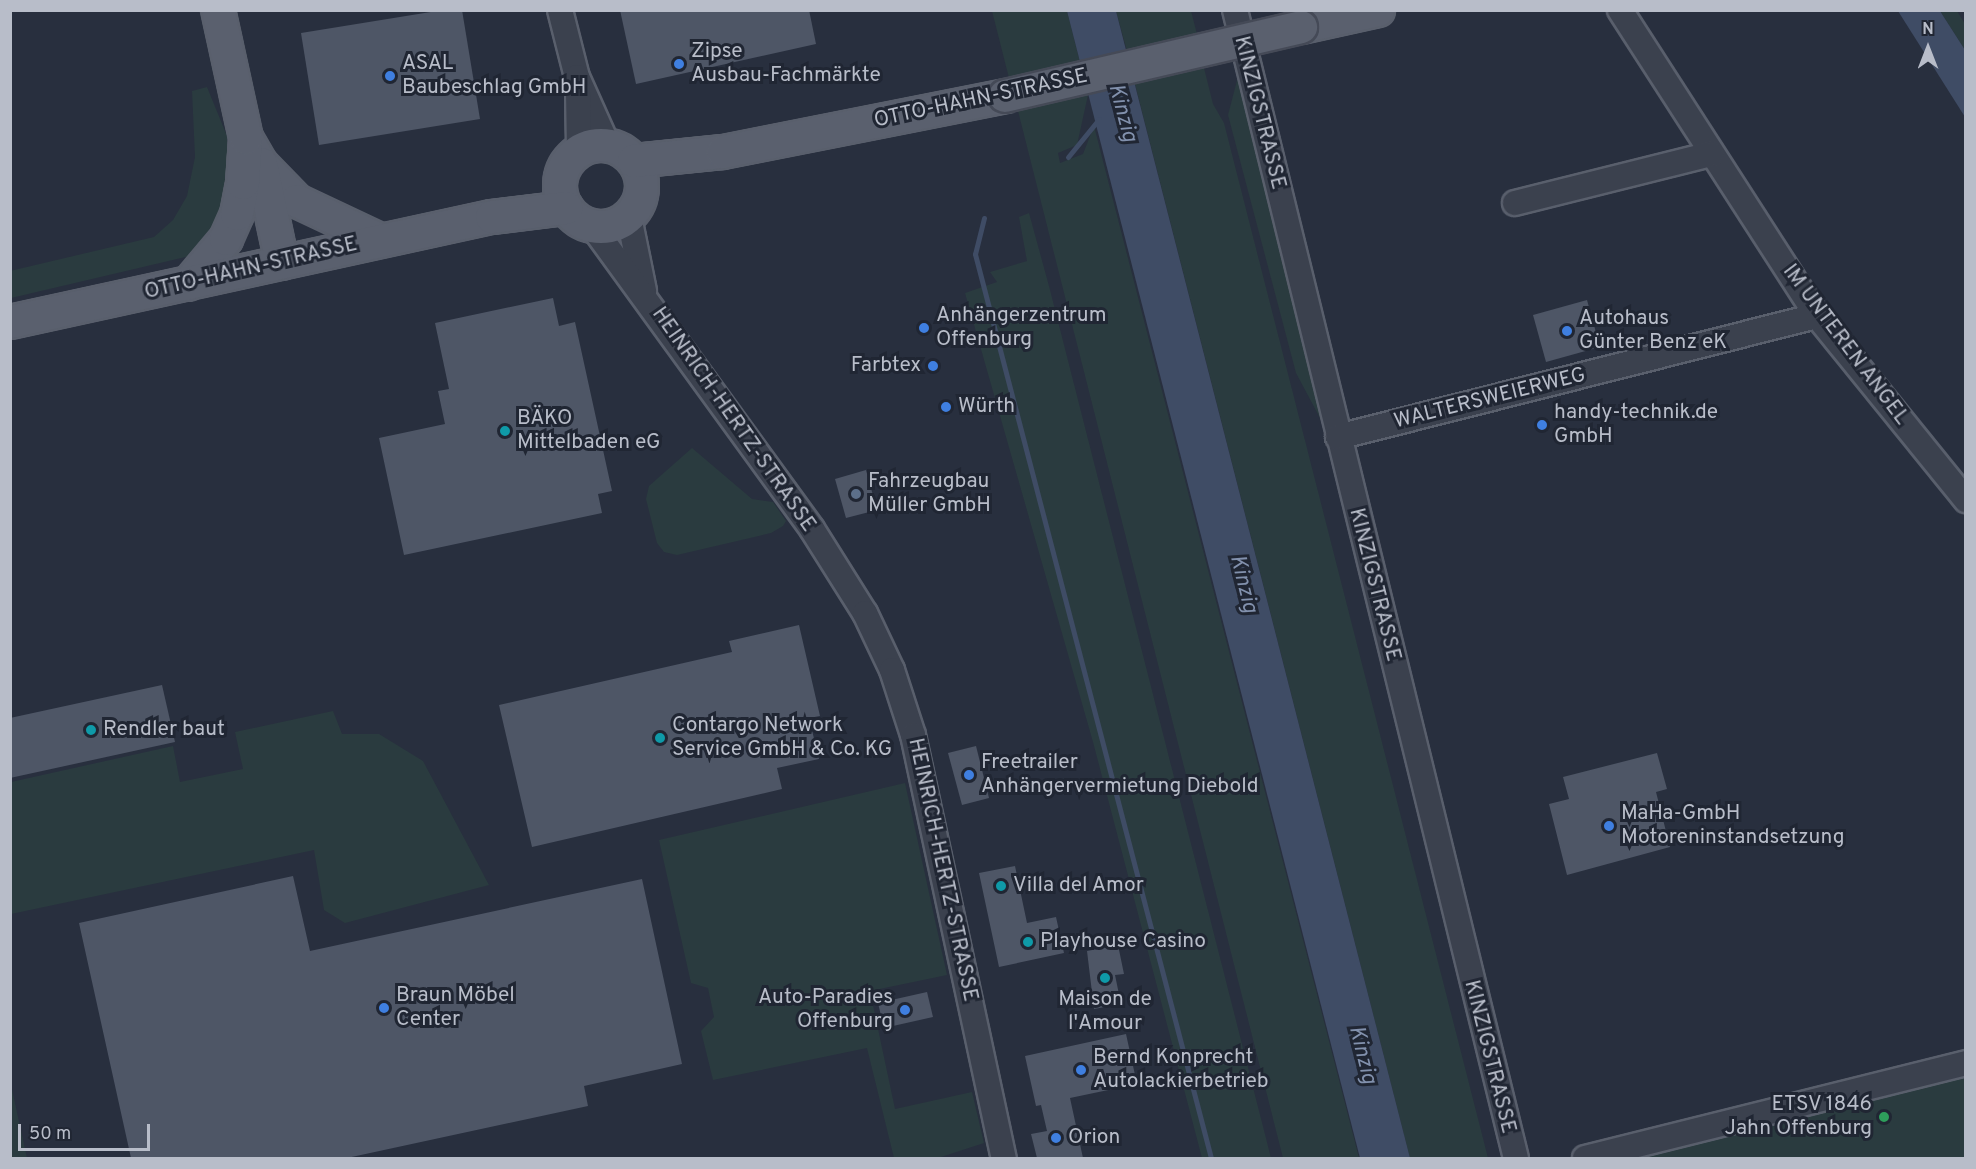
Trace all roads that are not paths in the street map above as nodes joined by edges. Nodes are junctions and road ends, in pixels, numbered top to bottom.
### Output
1 (218, 10) edge
2 (560, 10) edge
3 (1235, 10) edge
4 (1378, 10) edge
5 (1620, 10) edge
6 (254, 151) junction
7 (1711, 154) junction
8 (619, 173) junction
9 (563, 194) junction
10 (1515, 203) dead end
11 (592, 226) junction
12 (380, 240) junction
13 (282, 263) junction
14 (188, 284) junction
15 (646, 297) junction
16 (1817, 316) junction
17 (10, 322) edge
18 (1338, 437) junction
19 (1965, 500) edge
20 (1965, 1063) edge
21 (1005, 1158) edge
22 (1516, 1158) edge
23 (1585, 1158) edge

1 - 6 main road
2 - 8 street, HEINRICH-HERTZ-STRASSE
3 - 18 street, KINZIGSTRASSE
4 - 8 main road, OTTO-HAHN-STRASSE, bridge
5 - 7 street, IM UNTEREN ANGEL
6 - 12 main road
6 - 13 main road
6 - 14 main road
7 - 10 street
7 - 16 street, IM UNTEREN ANGEL
8 - 9 main road
8 - 11 main road, OTTO-HAHN-STRASSE
8 - 15 street, HEINRICH-HERTZ-STRASSE
9 - 11 main road
9 - 12 main road, OTTO-HAHN-STRASSE
11 - 15 street, HEINRICH-HERTZ-STRASSE
12 - 13 main road, OTTO-HAHN-STRASSE
13 - 14 main road, OTTO-HAHN-STRASSE
14 - 17 main road, OTTO-HAHN-STRASSE
15 - 21 street, HEINRICH-HERTZ-STRASSE
16 - 18 street, WALTERSWEIERWEG
16 - 19 street, IM UNTEREN ANGEL
18 - 22 street, KINZIGSTRASSE
20 - 23 street

